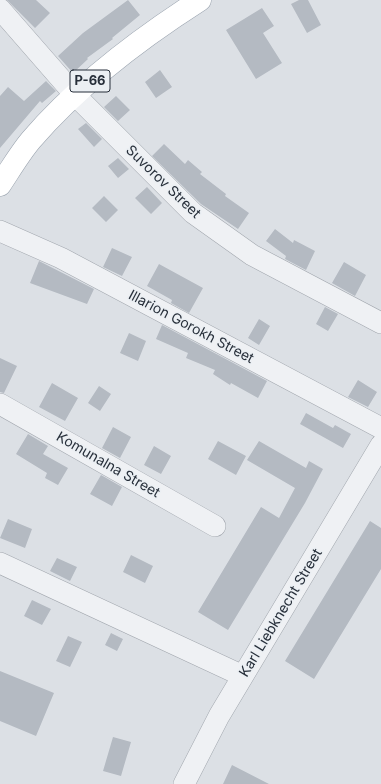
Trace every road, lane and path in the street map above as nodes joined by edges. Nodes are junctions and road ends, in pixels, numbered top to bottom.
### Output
1 (200, 0) edge
2 (0, 10) edge
3 (75, 95) junction
4 (0, 185) edge
5 (0, 231) edge
6 (381, 323) edge
7 (0, 404) edge
8 (381, 428) edge
9 (381, 444) edge
10 (215, 526) dead end
11 (0, 563) edge
12 (243, 676) junction
13 (184, 784) edge

1 - 3 main road, Р-66
2 - 3 street, Suvorov Street
3 - 4 main road, Р-66
3 - 6 street, Suvorov Street
5 - 8 street, Illarion Gorokh Street
7 - 10 street, Komunalna Street
9 - 12 street, Karl Liebknecht Street
11 - 12 street
12 - 13 street, Karl Liebknecht Street

